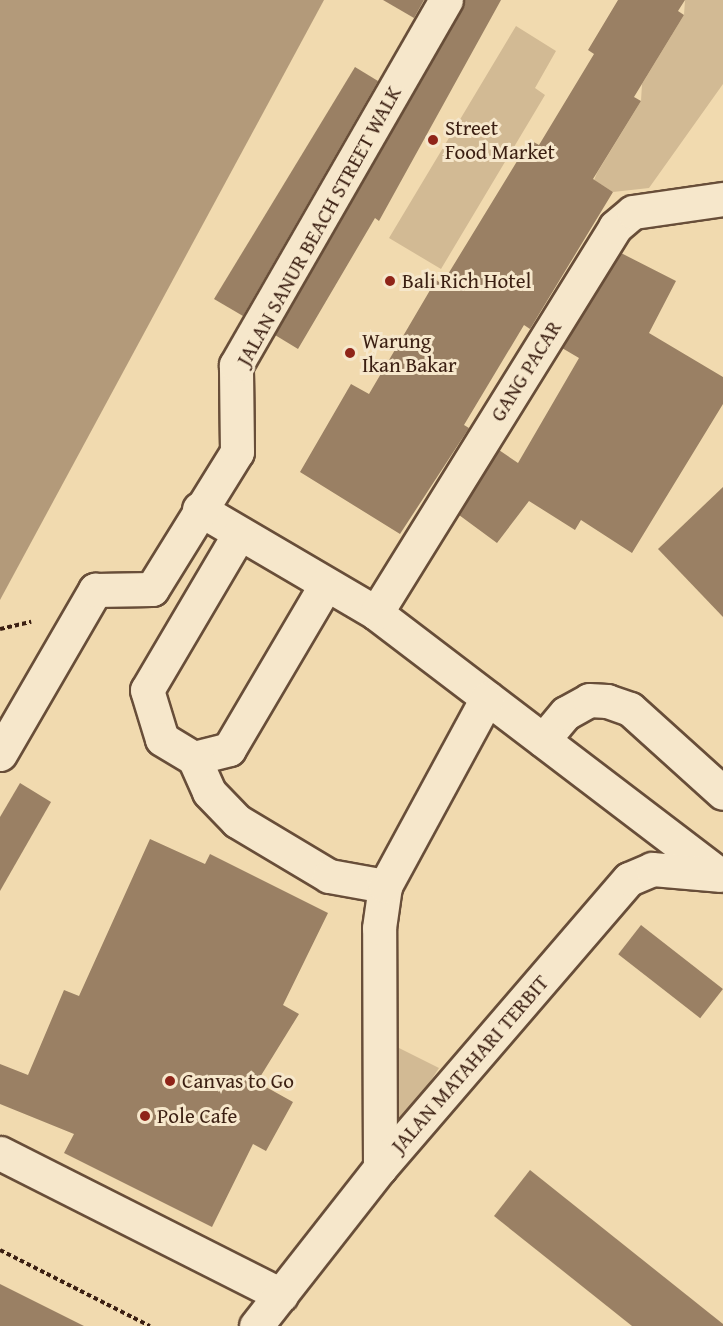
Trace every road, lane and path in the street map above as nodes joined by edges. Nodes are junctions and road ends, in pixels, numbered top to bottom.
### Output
1 (446, 0) edge
2 (723, 199) edge
3 (199, 509) junction
4 (239, 534) junction
5 (326, 584) junction
6 (376, 613) junction
7 (487, 698) junction
8 (543, 741) junction
9 (0, 754) edge
10 (194, 758) junction
11 (723, 793) edge
12 (722, 876) edge
13 (385, 886) junction
14 (0, 1153) edge
15 (380, 1168) junction
16 (0, 1250) edge
17 (281, 1295) junction
18 (150, 1326) edge
19 (256, 1326) edge

1 - 3 street, JALAN SANUR BEACH STREET WALK
2 - 6 street, GANG PACAR
3 - 4 street, JALAN MATAHARI TERBIT
3 - 9 street, JALAN SANUR BEACH STREET WALK
4 - 5 street, JALAN MATAHARI TERBIT
4 - 10 street
5 - 6 street, JALAN MATAHARI TERBIT
5 - 10 street
6 - 7 street, JALAN MATAHARI TERBIT
7 - 8 street, JALAN MATAHARI TERBIT
7 - 13 street
8 - 11 street
8 - 12 street, JALAN MATAHARI TERBIT
10 - 13 street
12 - 15 street, JALAN MATAHARI TERBIT
13 - 15 street
14 - 17 street
15 - 17 street, JALAN MATAHARI TERBIT
16 - 18 path
17 - 19 street, JALAN MATAHARI TERBIT

